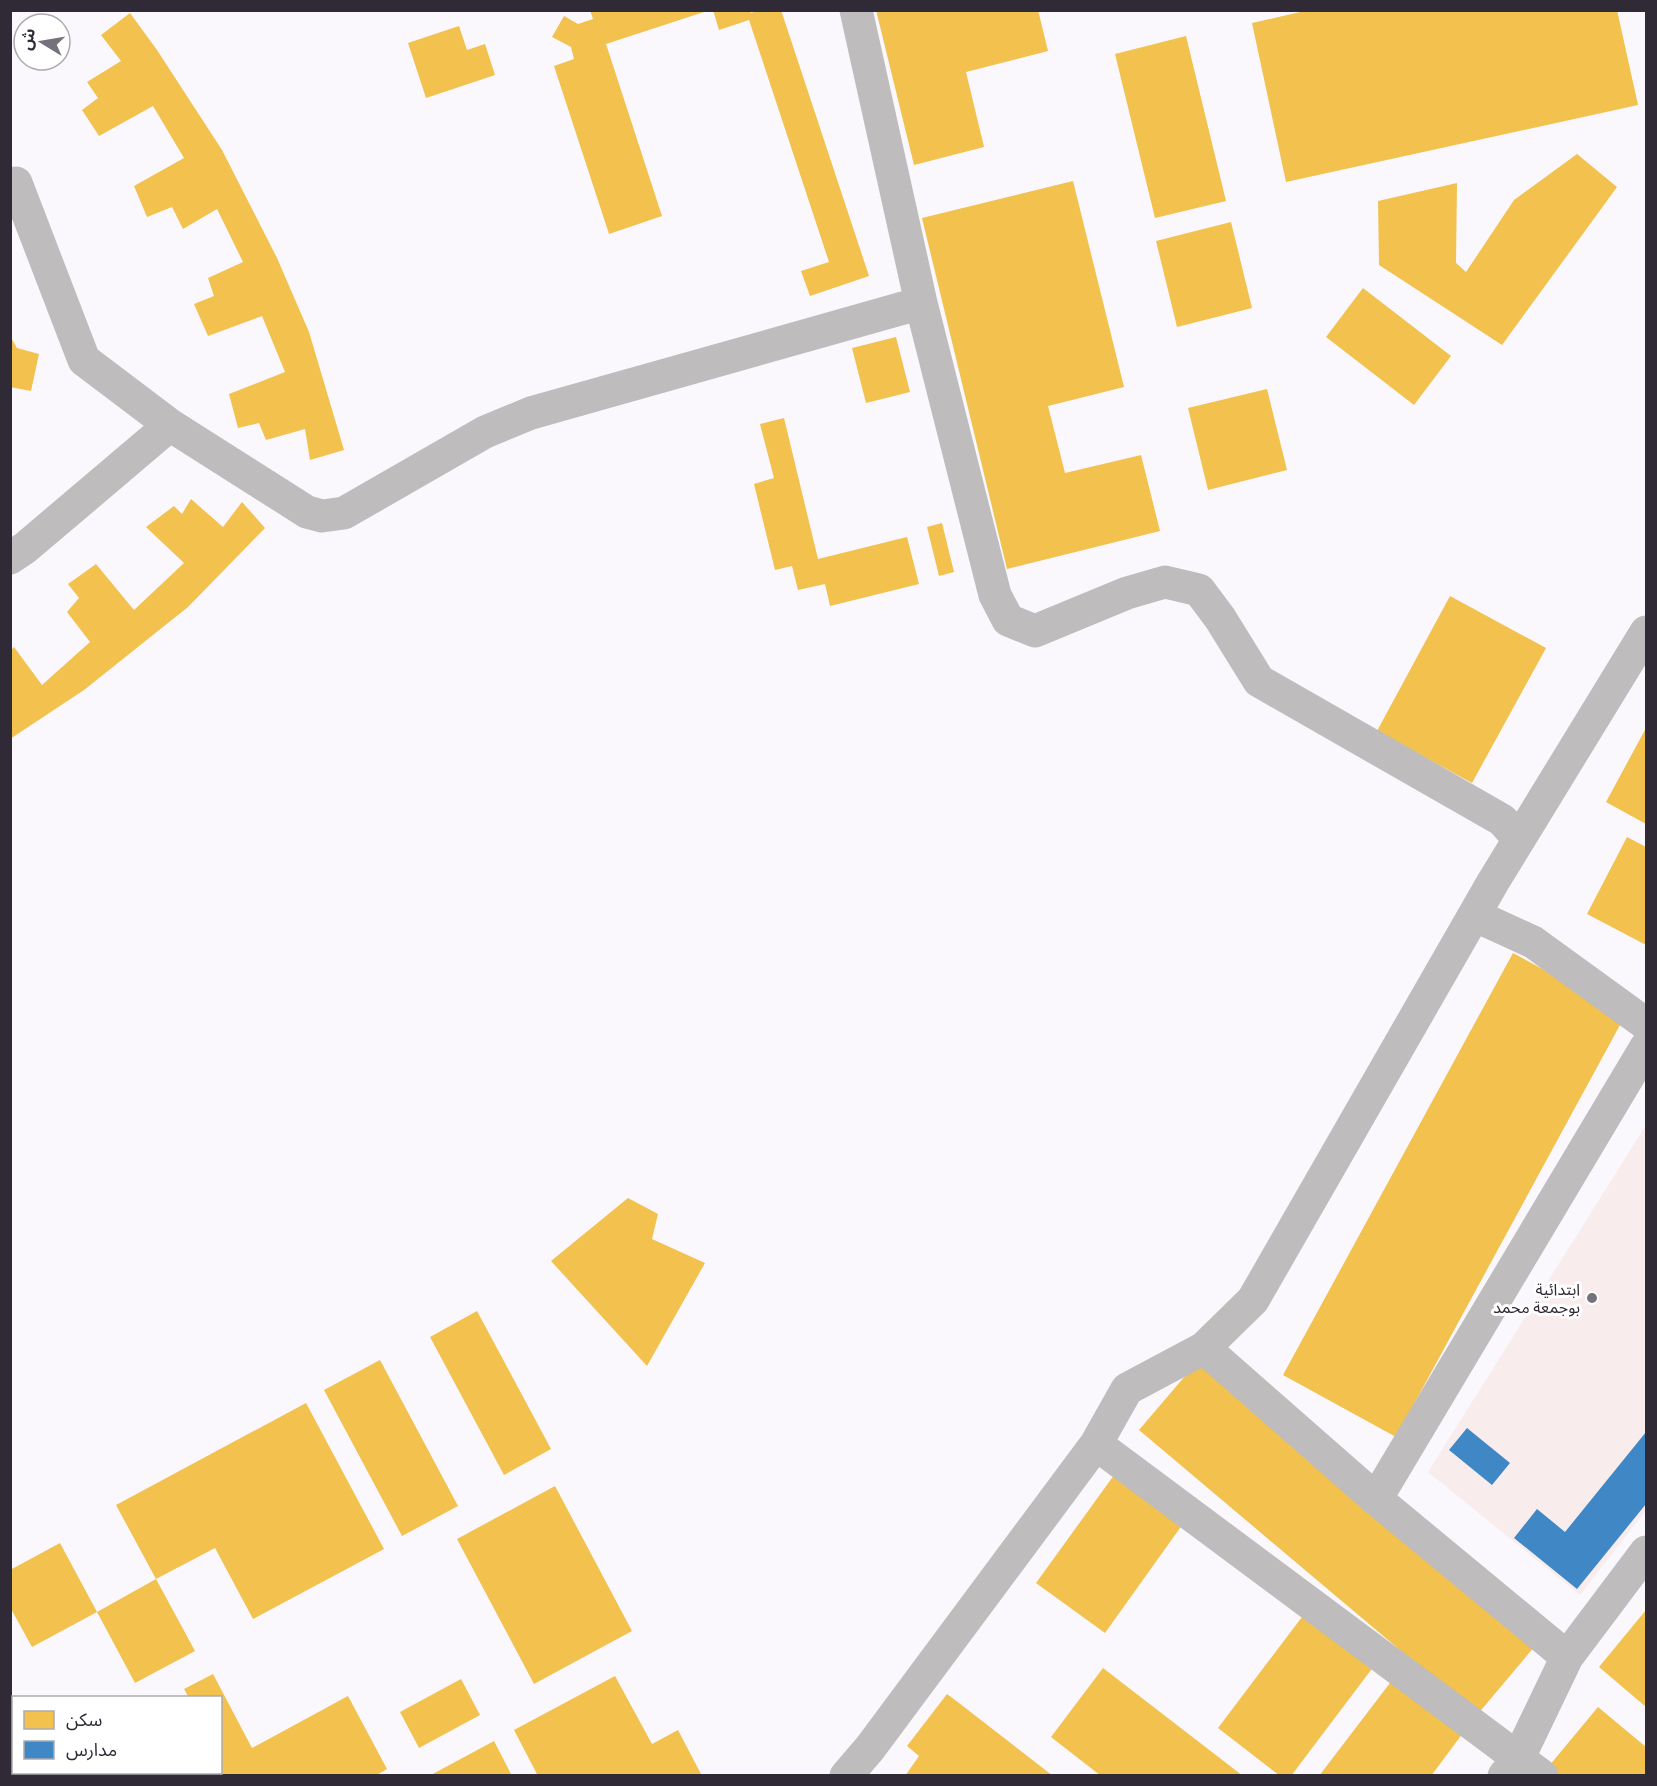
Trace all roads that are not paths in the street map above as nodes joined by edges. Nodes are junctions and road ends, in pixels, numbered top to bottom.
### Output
1 (856, 10) edge
2 (10, 184) edge
3 (921, 303) junction
4 (170, 424) junction
5 (10, 558) edge
6 (1647, 632) edge
7 (1519, 839) junction
8 (1474, 915) junction
9 (1647, 1024) edge
10 (1647, 1047) edge
11 (1204, 1348) junction
12 (1096, 1444) junction
13 (1376, 1499) junction
14 (1647, 1552) edge
15 (1568, 1657) junction
16 (1522, 1769) edge
17 (846, 1776) edge

1 - 3 street
2 - 4 street
3 - 4 street
3 - 7 street
4 - 5 street
6 - 7 street
7 - 8 street
8 - 9 street
8 - 11 street
10 - 13 street
11 - 12 street
11 - 13 street
12 - 16 street
12 - 17 street
13 - 15 street
14 - 15 street
15 - 16 street

